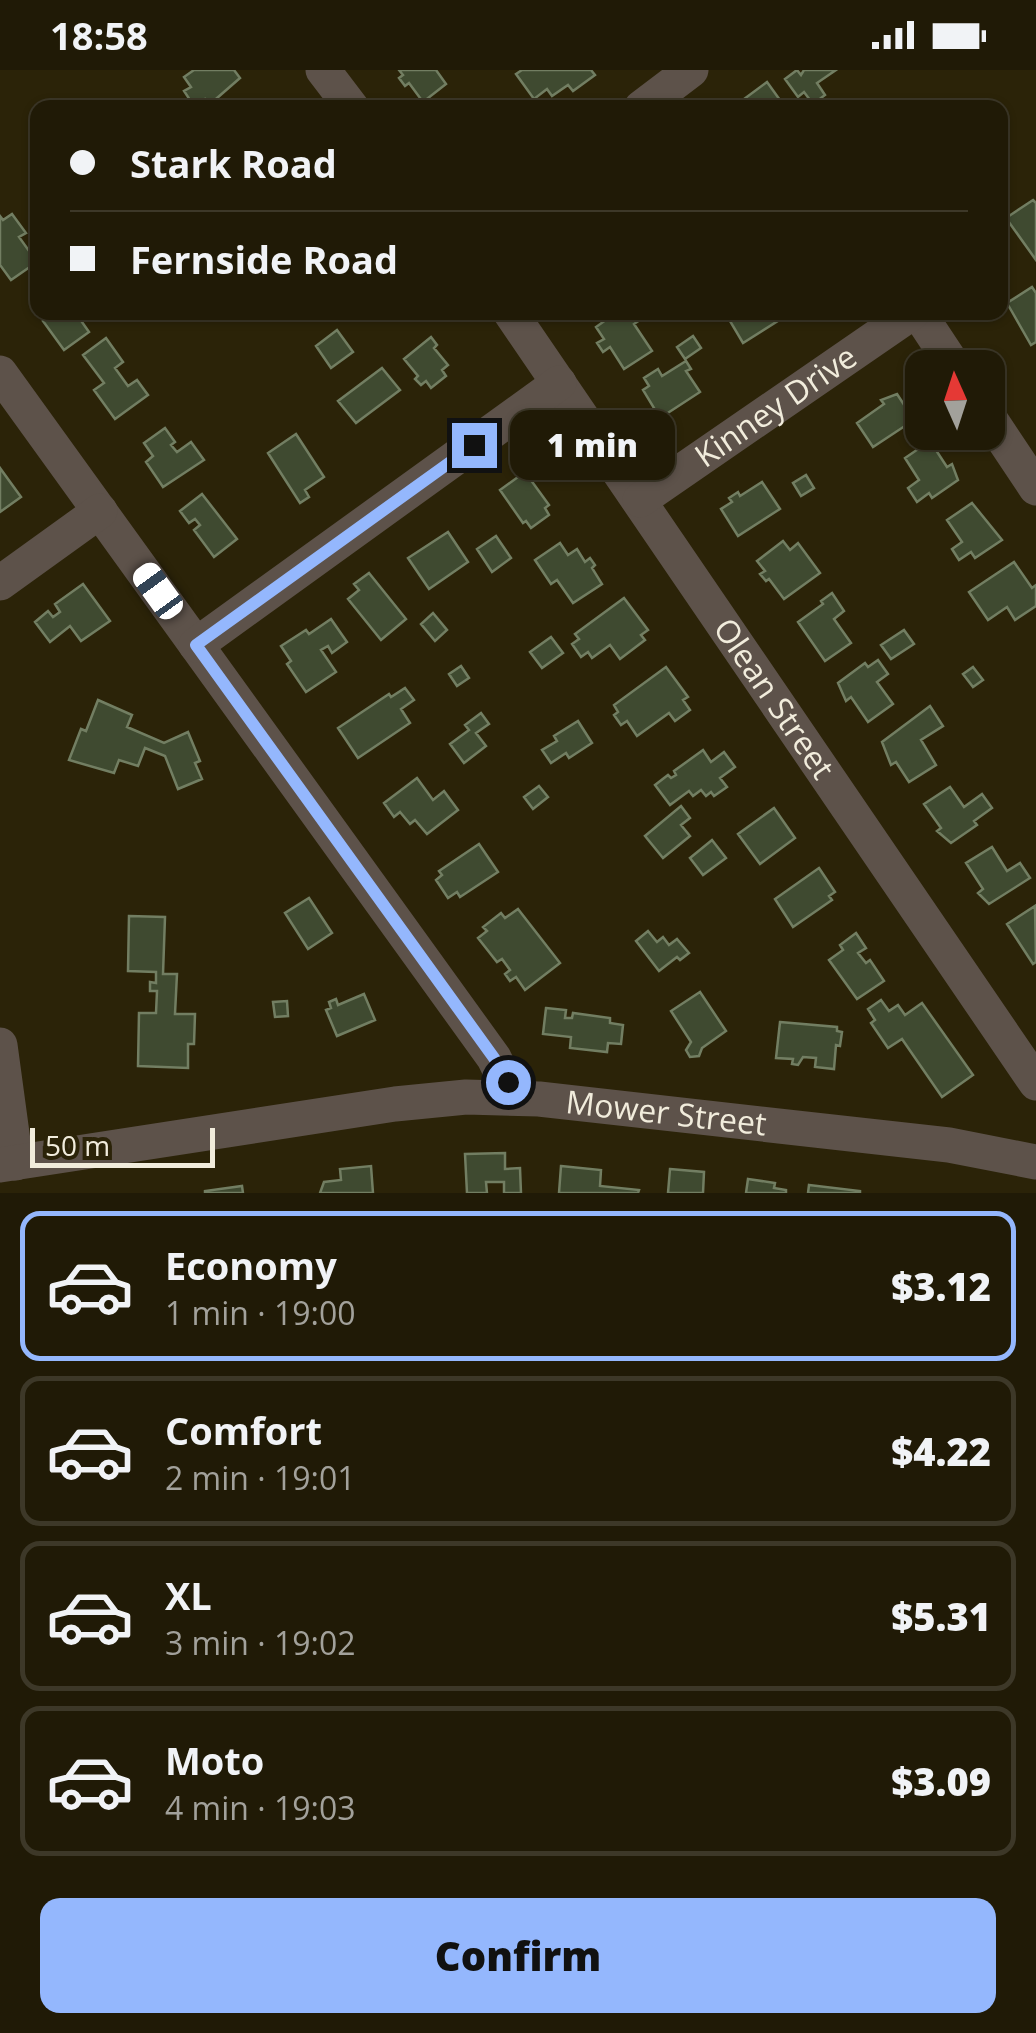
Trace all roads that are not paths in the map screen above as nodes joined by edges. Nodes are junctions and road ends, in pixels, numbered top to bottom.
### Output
1 (323, 70) edge
2 (692, 70) edge
3 (346, 100) edge
4 (652, 100) edge
5 (516, 320) edge
6 (903, 320) edge
7 (921, 320) edge
8 (942, 350) edge
9 (0, 372) edge
10 (559, 383) junction
11 (1005, 442) edge
12 (1036, 488) edge
13 (640, 500) junction
14 (100, 511) junction
15 (0, 583) edge
16 (196, 645) junction
17 (0, 1044) edge
18 (1036, 1083) edge
19 (513, 1097) junction
20 (1036, 1162) edge
21 (8, 1164) edge

1 - 3 street
2 - 4 street
5 - 10 street, Olean Street
6 - 13 street, Kinney Drive
7 - 8 street, Kinney Drive
9 - 14 street
10 - 13 street, Olean Street
10 - 16 street
11 - 12 street
13 - 18 street, Olean Street
14 - 15 street
14 - 16 street
16 - 19 street
17 - 21 street
19 - 20 street, Mower Street
19 - 21 street, Mower Street

